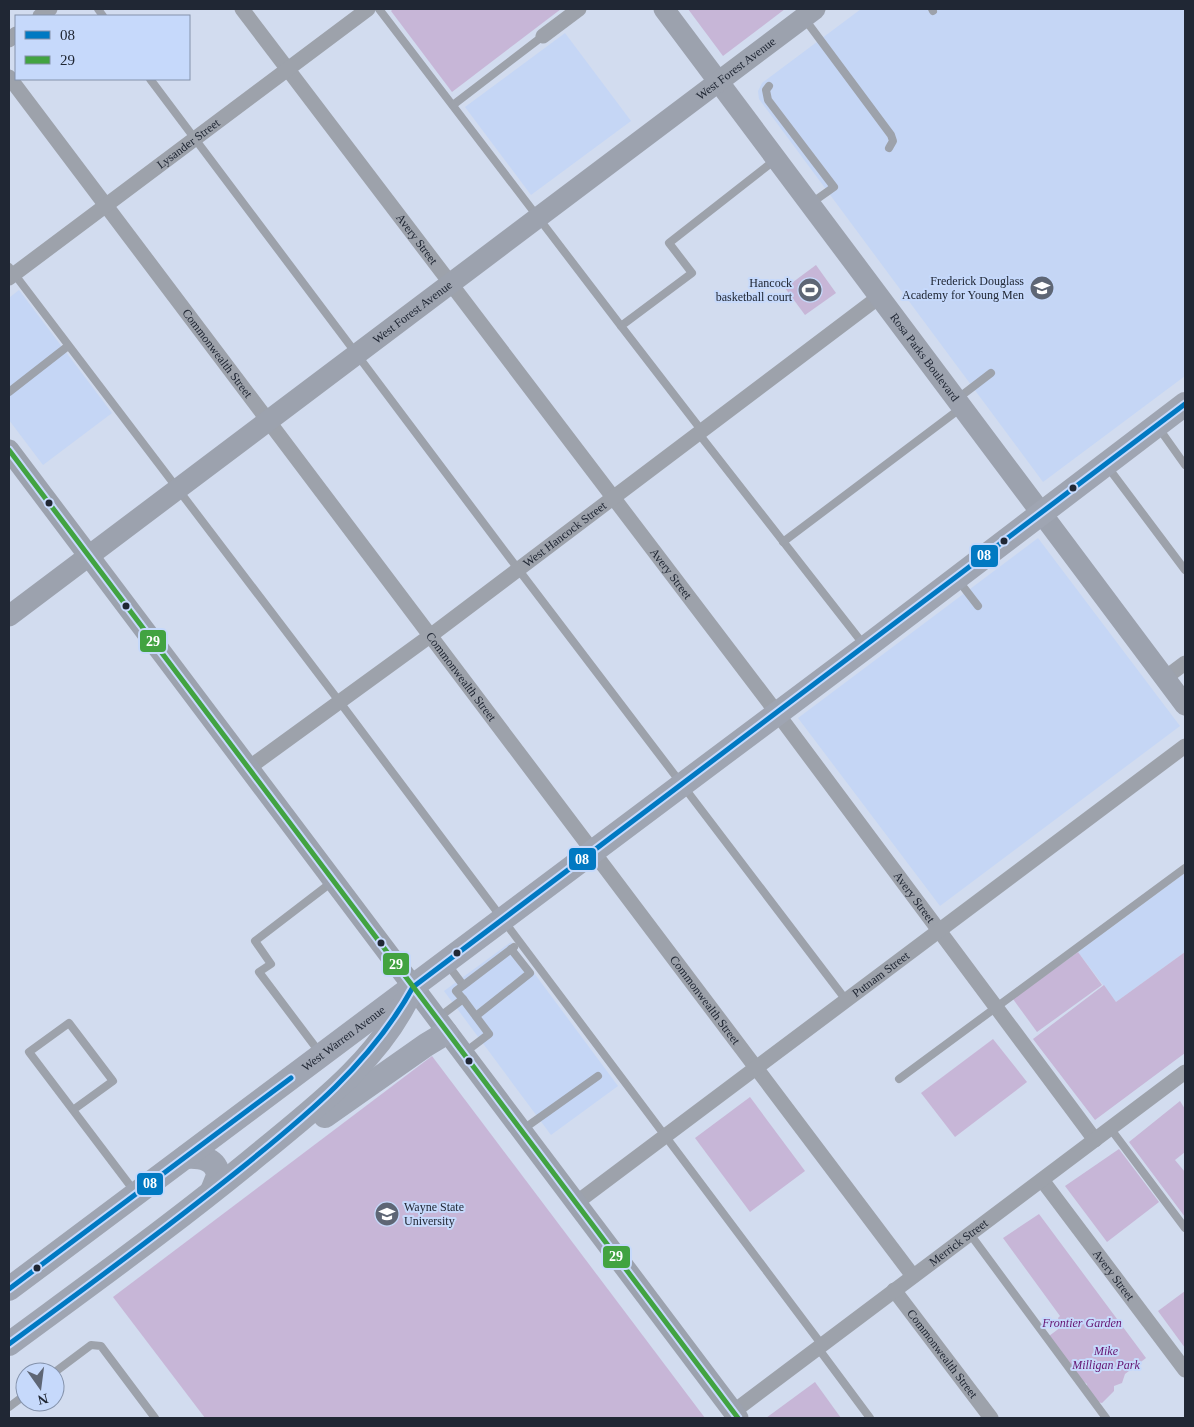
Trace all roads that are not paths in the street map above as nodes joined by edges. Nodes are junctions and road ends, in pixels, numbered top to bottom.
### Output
1 (242, 9) edge
2 (368, 9) edge
3 (380, 9) edge
4 (579, 9) edge
5 (664, 9) edge
6 (809, 13) edge
7 (543, 36) joint
8 (287, 69) junction
9 (9, 77) edge
10 (151, 80) edge
11 (719, 82) junction
12 (769, 86) dead end
13 (453, 105) junction
14 (195, 138) junction
15 (889, 148) dead end
16 (776, 159) junction
17 (106, 205) junction
18 (810, 205) junction
19 (539, 218) junction
20 (11, 273) edge
21 (450, 285) junction
22 (880, 297) junction
23 (621, 326) junction
24 (68, 346) junction
25 (358, 354) junction
26 (991, 373) dead end
27 (9, 392) edge
28 (959, 403) junction
29 (1185, 404) edge
30 (268, 421) junction
31 (1156, 426) junction
32 (700, 433) junction
33 (9, 450) edge
34 (1106, 464) junction
35 (1185, 464) edge
36 (177, 490) junction
37 (614, 498) junction
38 (1040, 513) junction
39 (783, 542) junction
40 (89, 556) junction
41 (518, 569) junction
42 (1185, 570) edge
43 (957, 578) junction
44 (978, 606) dead end
45 (9, 616) edge
46 (430, 636) junction
47 (866, 647) junction
48 (1185, 664) edge
49 (1165, 678) junction
50 (339, 701) junction
51 (1185, 705) edge
52 (777, 713) junction
53 (1185, 746) edge
54 (247, 769) junction
55 (683, 784) junction
56 (593, 852) junction
57 (1185, 868) edge
58 (332, 882) junction
59 (501, 920) junction
60 (938, 931) junction
61 (519, 943) junction
62 (511, 949) junction
63 (445, 962) junction
64 (463, 985) junction
65 (413, 987) junction
66 (463, 999) junction
67 (846, 1000) junction
68 (994, 1008) junction
69 (476, 1016) junction
70 (441, 1026) junction
71 (462, 1054) junction
72 (322, 1055) junction
73 (756, 1068) junction
74 (1185, 1074) edge
75 (598, 1076) dead end
76 (899, 1079) dead end
77 (73, 1110) junction
78 (1110, 1128) junction
79 (520, 1131) junction
80 (664, 1136) junction
81 (1095, 1140) junction
82 (186, 1157) junction
83 (1042, 1180) junction
84 (220, 1185) junction
85 (136, 1194) junction
86 (576, 1203) junction
87 (1185, 1228) edge
88 (970, 1234) junction
89 (913, 1276) junction
90 (9, 1289) edge
91 (894, 1290) junction
92 (9, 1344) edge
93 (820, 1346) junction
94 (65, 1364) edge
95 (1185, 1370) edge
96 (735, 1415) edge
97 (155, 1418) edge
98 (870, 1418) edge
99 (991, 1418) edge
100 (1106, 1418) edge

1 - 8 street, Avery Street
2 - 8 street, Lysander Street
3 - 13 lane
4 - 7 street
5 - 11 street, Rosa Parks Boulevard
6 - 11 street, West Forest Avenue
6 - 15 lane
7 - 13 lane
8 - 14 street, Lysander Street
8 - 21 street, Avery Street
9 - 17 street, Commonwealth Street
10 - 14 lane
11 - 16 street, Rosa Parks Boulevard
11 - 19 street, West Forest Avenue
12 - 18 lane
13 - 19 lane
14 - 17 street, Lysander Street
14 - 25 lane
16 - 18 street, Rosa Parks Boulevard
16 - 23 lane
17 - 20 street, Lysander Street
17 - 30 street, Commonwealth Street
18 - 22 street, Rosa Parks Boulevard
19 - 21 street, West Forest Avenue
19 - 23 lane
20 - 24 lane
21 - 25 street, West Forest Avenue
21 - 37 street, Avery Street
22 - 28 street, Rosa Parks Boulevard
22 - 32 street, West Hancock Street
23 - 32 lane
24 - 27 lane
24 - 36 lane
25 - 30 street, West Forest Avenue
25 - 41 lane
26 - 28 lane
28 - 38 street, Rosa Parks Boulevard
28 - 39 lane
29 - 31 main road, West Warren Avenue
30 - 36 street, West Forest Avenue
30 - 46 street, Commonwealth Street
31 - 34 main road, West Warren Avenue
31 - 35 lane
32 - 37 street, West Hancock Street
32 - 39 lane
33 - 40 street
34 - 38 main road, West Warren Avenue
34 - 42 lane
36 - 40 street, West Forest Avenue
36 - 50 lane
37 - 41 street, West Hancock Street
37 - 52 street, Avery Street
38 - 43 main road, West Warren Avenue
38 - 49 street, Rosa Parks Boulevard
39 - 47 lane
40 - 45 street, West Forest Avenue
40 - 54 street
41 - 46 street, West Hancock Street
41 - 55 lane
43 - 44 lane
43 - 47 main road, West Warren Avenue
46 - 50 street, West Hancock Street
46 - 56 street, Commonwealth Street
47 - 52 main road, West Warren Avenue
48 - 49 street
49 - 51 street, Rosa Parks Boulevard
50 - 54 street, West Hancock Street
50 - 59 lane
52 - 55 main road, West Warren Avenue
52 - 60 street, Avery Street
53 - 60 street, Putnam Street
54 - 58 street
55 - 56 main road, West Warren Avenue
55 - 67 lane
56 - 59 main road, West Warren Avenue
56 - 73 street, Commonwealth Street
57 - 68 lane
58 - 65 street
58 - 72 lane
59 - 61 lane
59 - 63 main road, West Warren Avenue
60 - 67 street, Putnam Street
60 - 68 street, Avery Street
61 - 62 lane
61 - 80 lane
62 - 64 lane
62 - 69 lane
63 - 64 lane
63 - 65 main road, West Warren Avenue
64 - 66 lane
65 - 70 street
65 - 72 main road, West Warren Avenue
65 - 84 main road, West Warren Avenue
66 - 69 lane
66 - 70 lane
67 - 73 street, Putnam Street
68 - 76 lane
68 - 81 street, Avery Street
69 - 71 lane
70 - 71 street
70 - 84 main road
71 - 79 street
72 - 82 main road, West Warren Avenue
73 - 80 street, Putnam Street
73 - 89 street, Commonwealth Street
74 - 78 street, Merrick Street
75 - 79 lane
77 - 77 lane
77 - 85 lane
78 - 81 street, Merrick Street
78 - 87 lane
79 - 86 street
80 - 86 street, Putnam Street
80 - 93 lane
81 - 83 street, Merrick Street
82 - 84 main road
82 - 85 main road, West Warren Avenue
83 - 88 street, Merrick Street
83 - 95 street, Avery Street
84 - 92 main road, West Warren Avenue
85 - 90 main road, West Warren Avenue
86 - 96 street
88 - 89 street, Merrick Street
88 - 100 lane
89 - 91 street, Merrick Street
91 - 93 street, Merrick Street
91 - 99 street, Commonwealth Street
93 - 96 street, Merrick Street
93 - 98 lane
94 - 97 lane

